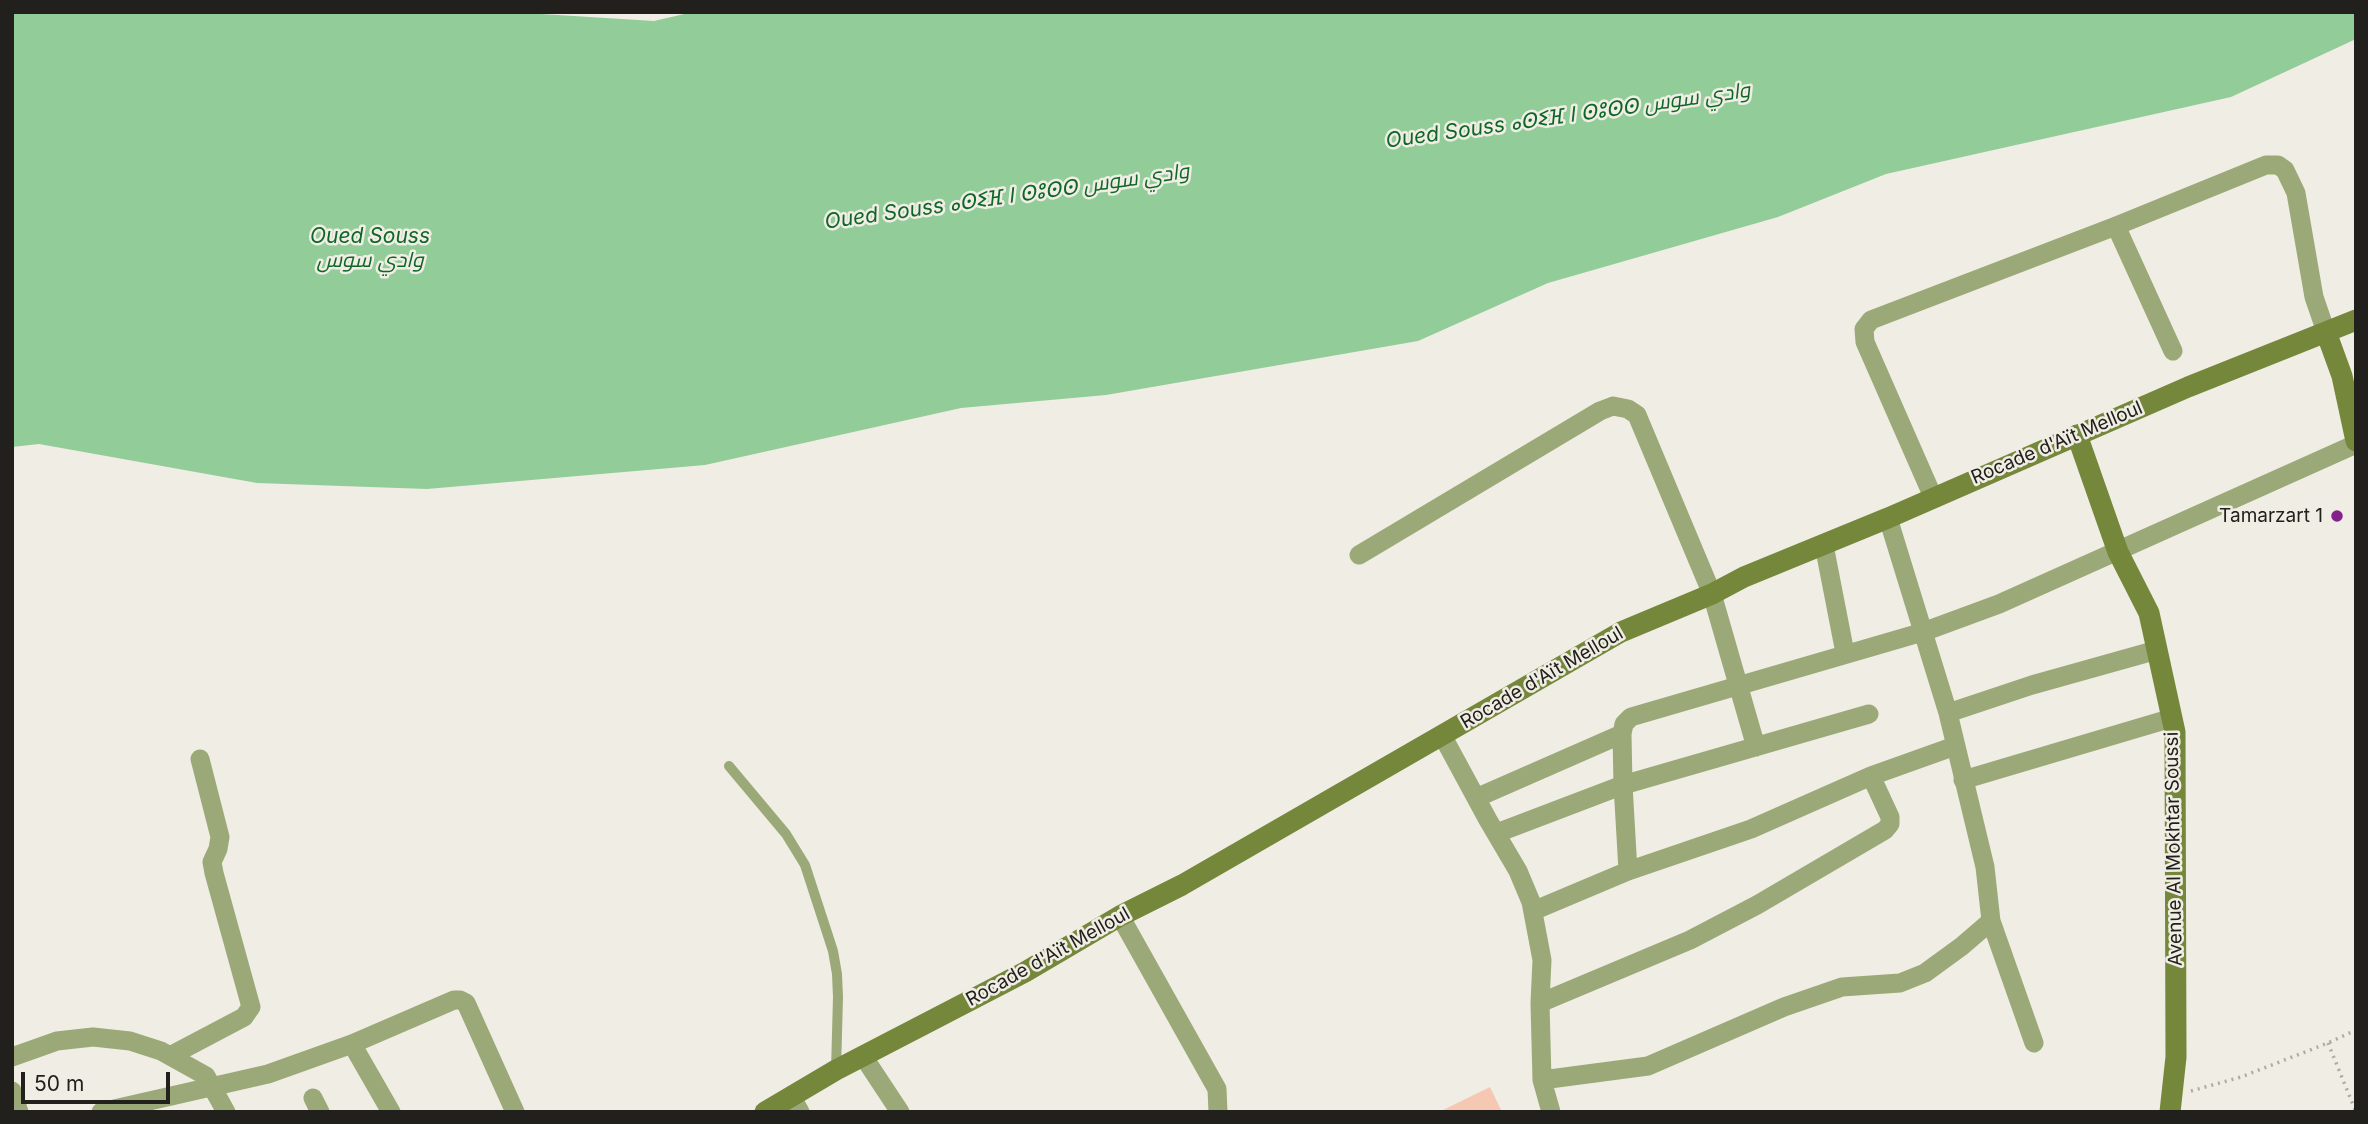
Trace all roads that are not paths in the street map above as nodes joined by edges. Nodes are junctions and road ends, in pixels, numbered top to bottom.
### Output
1 (2116, 226) junction
2 (2356, 320) edge
3 (2326, 332) junction
4 (2173, 351) dead end
5 (2077, 435) junction
6 (2356, 442) edge
7 (1933, 497) junction
8 (1888, 518) junction
9 (1824, 545) junction
10 (2118, 552) junction
11 (1359, 555) dead end
12 (1712, 594) junction
13 (1923, 632) junction
14 (2157, 650) junction
15 (1845, 653) junction
16 (1737, 686) junction
17 (1948, 713) junction
18 (1869, 714) dead end
19 (2172, 718) junction
20 (1622, 734) junction
21 (1442, 735) junction
22 (1955, 746) junction
23 (1756, 747) junction
24 (201, 759) dead end
25 (729, 766) dead end
26 (1871, 776) junction
27 (1963, 780) junction
28 (1623, 785) junction
29 (1476, 798) junction
30 (1497, 833) junction
31 (1628, 871) junction
32 (1533, 911) junction
33 (1119, 916) junction
34 (1991, 921) junction
35 (1540, 1003) junction
36 (2034, 1043) dead end
37 (352, 1044) junction
38 (170, 1056) junction
39 (863, 1056) junction
40 (12, 1057) edge
41 (835, 1070) junction
42 (1542, 1080) junction
43 (213, 1087) junction
44 (12, 1091) edge
45 (796, 1104) edge
46 (2171, 1104) edge
47 (112, 1110) edge
48 (19, 1112) edge
49 (226, 1112) edge
50 (391, 1112) edge
51 (515, 1112) edge
52 (765, 1112) edge
53 (900, 1112) edge
54 (1218, 1112) edge
55 (1551, 1112) edge

1 - 3 street
1 - 4 street
1 - 7 street
2 - 3 street, Rocade d'Aït Melloul
3 - 5 street, Rocade d'Aït Melloul
3 - 6 street
5 - 7 street, Rocade d'Aït Melloul
5 - 10 street, Avenue Al Mokhtar Soussi
6 - 10 street
7 - 8 street, Rocade d'Aït Melloul
8 - 9 street, Rocade d'Aït Melloul
8 - 13 street
9 - 12 street, Rocade d'Aït Melloul
9 - 15 street
10 - 13 street
10 - 14 street, Avenue Al Mokhtar Soussi
11 - 12 street
12 - 16 street
12 - 21 street, Rocade d'Aït Melloul
13 - 15 street
13 - 17 street
14 - 17 street
14 - 19 street, Avenue Al Mokhtar Soussi
15 - 16 street
16 - 20 street
16 - 23 street
17 - 22 street
18 - 23 street
19 - 27 street
19 - 46 street, Avenue Al Mokhtar Soussi
20 - 28 street
20 - 29 street
21 - 29 street
21 - 33 street, Rocade d'Aït Melloul
22 - 26 street
22 - 27 street
23 - 28 street
24 - 38 street
25 - 41 lane
26 - 31 street
26 - 35 street
27 - 34 street
28 - 30 street
28 - 31 street
29 - 30 street
30 - 32 street
31 - 32 street
32 - 35 street
33 - 39 street, Rocade d'Aït Melloul
33 - 54 street
34 - 36 street
34 - 42 street
35 - 42 street
37 - 43 street
37 - 50 street
37 - 51 street
38 - 40 street
38 - 43 street
39 - 41 street, Rocade d'Aït Melloul
39 - 53 street
41 - 45 street, Rocade d'Aït Melloul
42 - 55 street
43 - 47 street
43 - 49 street
44 - 48 street
45 - 52 street, Rocade d'Aït Melloul

